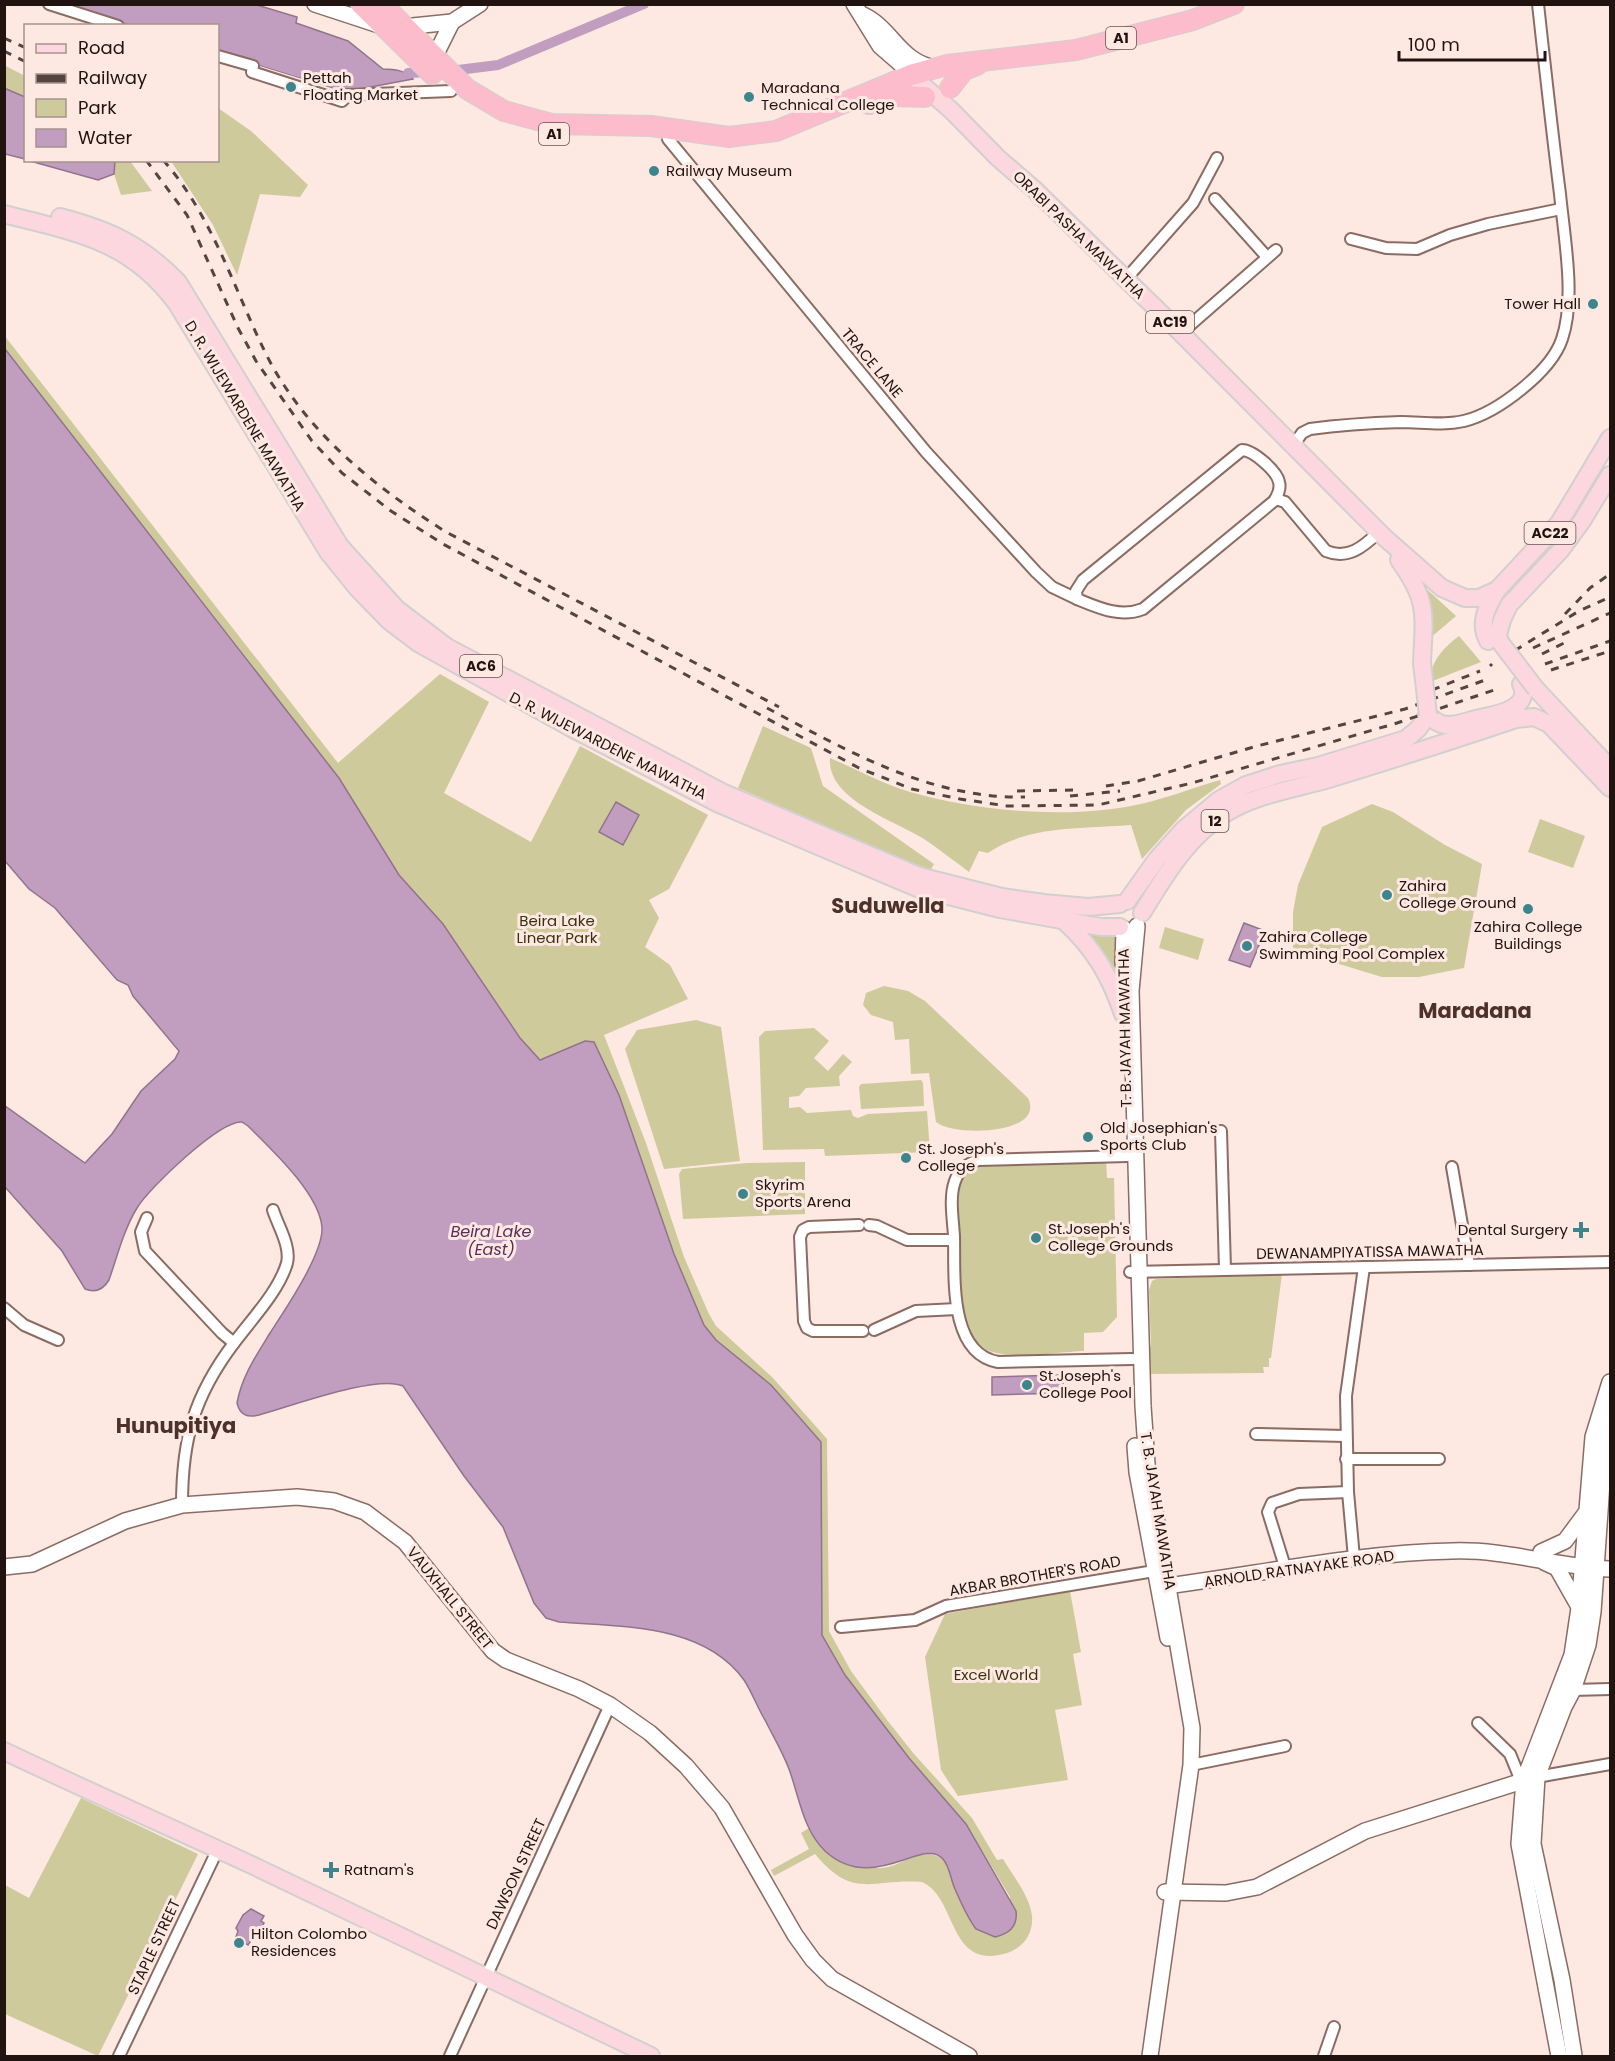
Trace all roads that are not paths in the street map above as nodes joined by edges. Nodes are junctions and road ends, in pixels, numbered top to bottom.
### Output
1 (49, 4) edge
2 (315, 4) edge
3 (361, 4) edge
4 (382, 4) edge
5 (480, 4) edge
6 (1234, 4) edge
7 (1538, 4) edge
8 (857, 9) edge
9 (452, 22) junction
10 (112, 24) edge
11 (382, 26) junction
12 (403, 27) junction
13 (219, 56) edge
14 (985, 63) junction
15 (433, 64) junction
16 (938, 68) junction
17 (903, 77) junction
18 (950, 88) joint
19 (459, 90) junction
20 (925, 97) joint
21 (952, 111) junction
22 (669, 134) junction
23 (1217, 158) dead end
24 (1215, 199) dead end
25 (4, 203) edge
26 (1561, 209) junction
27 (4, 214) edge
28 (1351, 239) dead end
29 (1125, 279) junction
30 (1181, 333) junction
31 (1611, 438) edge
32 (1293, 446) junction
33 (1611, 474) edge
34 (1280, 500) junction
35 (1381, 535) junction
36 (1497, 590) junction
37 (1077, 599) junction
38 (1494, 642) junction
39 (1529, 687) junction
40 (1428, 714) junction
41 (1514, 715) junction
42 (1611, 768) edge
43 (1246, 785) junction
44 (1611, 788) edge
45 (722, 798) junction
46 (1253, 802) junction
47 (873, 865) junction
48 (1123, 902) junction
49 (1064, 921) junction
50 (1130, 924) junction
51 (1123, 1014) junction
52 (1221, 1131) dead end
53 (1127, 1156) junction
54 (1452, 1167) dead end
55 (273, 1210) dead end
56 (147, 1218) dead end
57 (954, 1240) junction
58 (1611, 1262) edge
59 (1470, 1265) junction
60 (1364, 1267) junction
61 (1226, 1269) junction
62 (1134, 1272) junction
63 (4, 1308) edge
64 (957, 1309) junction
65 (58, 1340) dead end
66 (234, 1343) junction
67 (1132, 1359) junction
68 (1611, 1382) edge
69 (1611, 1411) edge
70 (1256, 1434) dead end
71 (1346, 1436) junction
72 (1346, 1459) junction
73 (1439, 1459) dead end
74 (1348, 1491) junction
75 (182, 1505) junction
76 (1598, 1515) edge
77 (1540, 1555) junction
78 (1354, 1558) junction
79 (1593, 1563) edge
80 (4, 1567) edge
81 (1161, 1570) junction
82 (1286, 1570) junction
83 (1164, 1587) junction
84 (1579, 1608) junction
85 (841, 1628) dead end
86 (1611, 1689) edge
87 (1574, 1690) junction
88 (610, 1705) junction
89 (1478, 1723) dead end
90 (1285, 1746) dead end
91 (4, 1751) edge
92 (1611, 1764) edge
93 (1191, 1765) junction
94 (1528, 1779) junction
95 (217, 1851) junction
96 (1169, 1892) junction
97 (486, 1977) junction
98 (1334, 2027) dead end
99 (119, 2056) edge
100 (450, 2056) edge
101 (651, 2056) edge
102 (969, 2056) edge
103 (1142, 2056) edge
104 (1150, 2056) edge
105 (1324, 2056) edge
106 (1559, 2056) edge
107 (1574, 2056) edge

1 - 10 street
2 - 11 main road
3 - 11 highway, A1
4 - 12 highway, A1
5 - 9 main road
6 - 14 highway, A1
7 - 26 street
8 - 16 main road
8 - 17 main road
9 - 12 main road
9 - 15 main road
11 - 12 main road
11 - 15 highway, A1
12 - 15 highway, A1
13 - 19 street
14 - 16 highway, A1
14 - 18 highway, A1
15 - 19 highway, A1
16 - 17 highway, A1
17 - 21 main road, ORABI PASHA MAWATHA / AC19
17 - 22 highway, A1
18 - 21 main road
19 - 22 highway, A1
20 - 21 main road, ORABI PASHA MAWATHA / AC19
20 - 22 highway, A1
21 - 29 main road, ORABI PASHA MAWATHA / AC19
22 - 37 street, TRACE LANE
23 - 29 street
24 - 30 street
25 - 45 main road, D. R. WIJEWARDENE MAWATHA / AC6
26 - 28 street
26 - 32 street
27 - 45 main road, D. R. WIJEWARDENE MAWATHA / AC6
29 - 30 main road, ORABI PASHA MAWATHA / AC19
30 - 32 main road, ORABI PASHA MAWATHA / AC19
31 - 36 main road, AC22
32 - 35 main road, ORABI PASHA MAWATHA / AC19
33 - 38 main road, AC22
34 - 35 street
34 - 37 street
34 - 37 street
35 - 36 main road
35 - 40 main road, bridge
36 - 38 main road, AC22
38 - 39 main road, bridge
39 - 41 main road
39 - 42 main road
40 - 41 main road
40 - 43 main road
41 - 44 main road
41 - 46 main road, T. B. JAYAH MAWATHA / 12
43 - 46 main road
43 - 48 main road
45 - 47 main road, D. R. WIJEWARDENE MAWATHA / AC6
46 - 50 main road, T. B. JAYAH MAWATHA / 12
47 - 48 main road, D. R. WIJEWARDENE MAWATHA / AC6
47 - 49 main road, D. R. WIJEWARDENE MAWATHA / AC6
48 - 50 main road
48 - 50 main road
49 - 50 main road, D. R. WIJEWARDENE MAWATHA / AC6
49 - 51 main road
50 - 51 main road, T. B. JAYAH MAWATHA
50 - 62 main road, T. B. JAYAH MAWATHA
51 - 53 main road, T. B. JAYAH MAWATHA
52 - 61 street
53 - 57 street
53 - 62 main road, T. B. JAYAH MAWATHA
54 - 59 street
55 - 66 street
56 - 66 street
57 - 64 street
57 - 64 street
58 - 59 street, DEWANAMPIYATISSA MAWATHA
59 - 60 street, DEWANAMPIYATISSA MAWATHA
60 - 61 street, DEWANAMPIYATISSA MAWATHA
60 - 71 street
61 - 62 street, DEWANAMPIYATISSA MAWATHA
62 - 67 main road, T. B. JAYAH MAWATHA
62 - 81 main road, T. B. JAYAH MAWATHA
63 - 65 street
64 - 67 street
66 - 75 street
67 - 81 main road, T. B. JAYAH MAWATHA
68 - 76 main road
69 - 76 main road
70 - 71 street
71 - 72 street
72 - 73 street
72 - 74 street
74 - 78 street
74 - 82 street
75 - 80 main road, VAUXHALL STREET
75 - 88 main road, VAUXHALL STREET
76 - 77 main road
76 - 79 main road
77 - 78 main road, ARNOLD RATNAYAKE ROAD
77 - 79 main road, ARNOLD RATNAYAKE ROAD
77 - 84 main road
78 - 82 main road, ARNOLD RATNAYAKE ROAD
79 - 84 main road
79 - 87 main road
81 - 83 main road, T. B. JAYAH MAWATHA
81 - 85 street, AKBAR BROTHER'S ROAD
82 - 83 main road, ARNOLD RATNAYAKE ROAD
83 - 93 main road, T. B. JAYAH MAWATHA
83 - 96 main road, T. B. JAYAH MAWATHA
84 - 94 main road
86 - 87 street
87 - 94 main road
88 - 97 street, DAWSON STREET
88 - 102 main road, VAUXHALL STREET
89 - 94 street
90 - 93 street
91 - 95 main road
92 - 94 street
93 - 96 main road, T. B. JAYAH MAWATHA
94 - 96 main road
94 - 106 main road
94 - 107 main road
95 - 97 main road
95 - 99 street, STAPLE STREET
96 - 103 main road, T. B. JAYAH MAWATHA
96 - 104 main road, T. B. JAYAH MAWATHA
97 - 100 street, DAWSON STREET
97 - 101 main road
98 - 105 street

